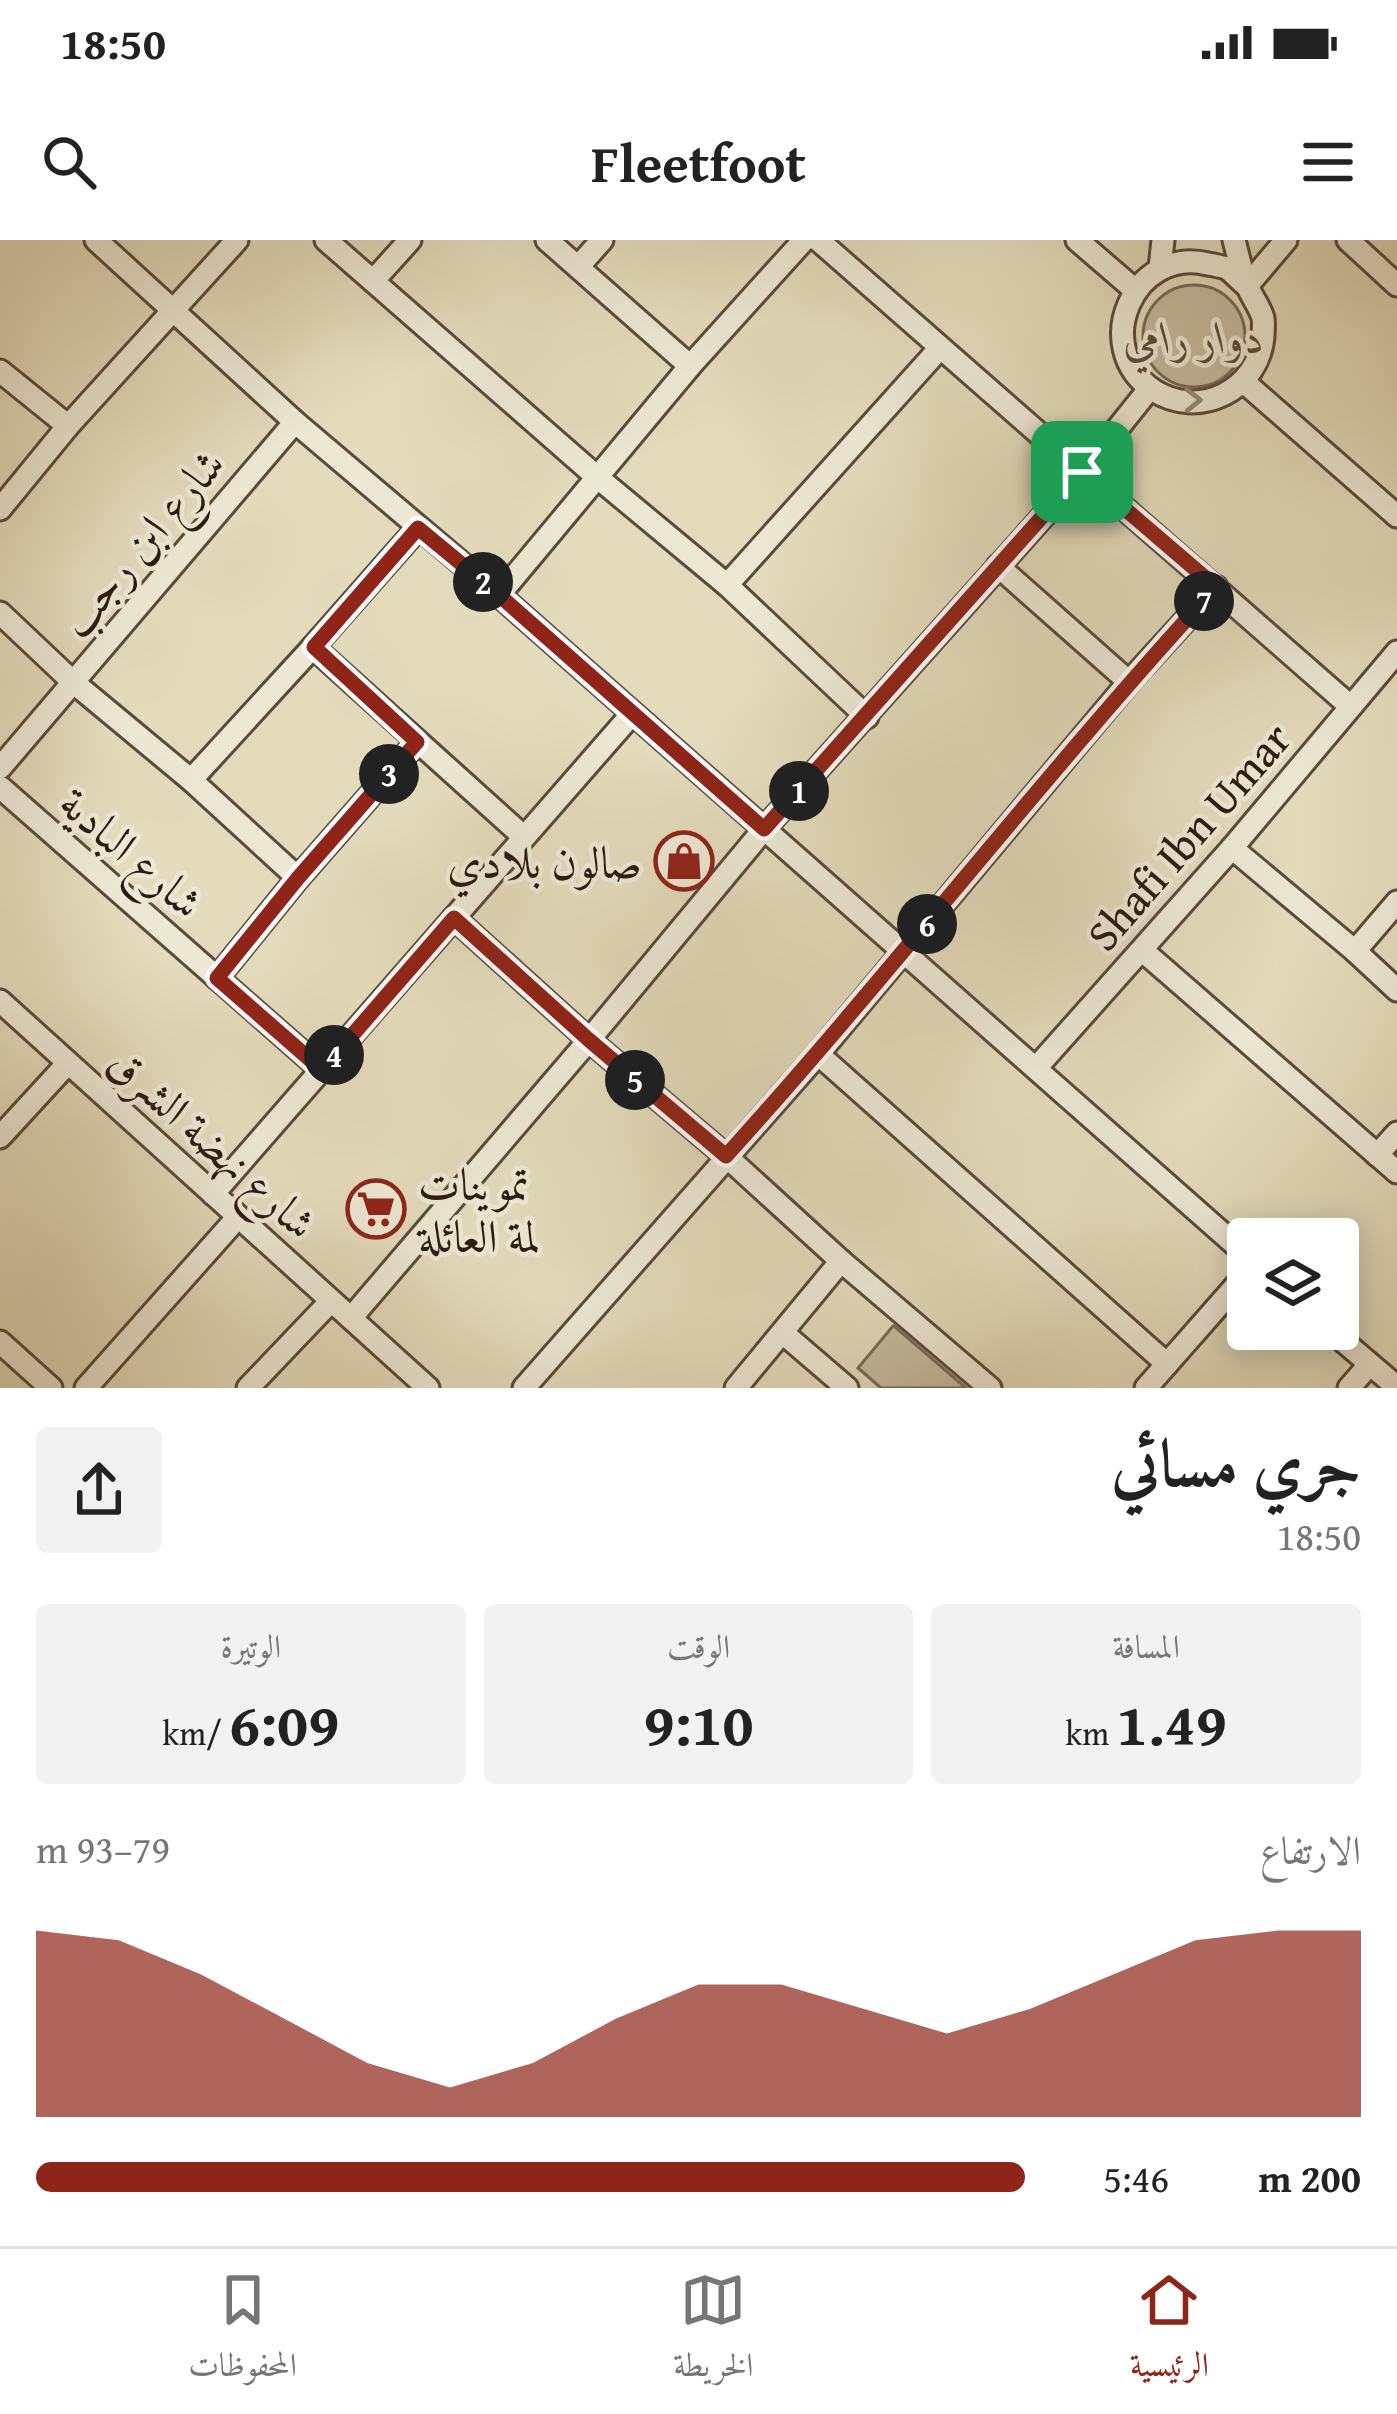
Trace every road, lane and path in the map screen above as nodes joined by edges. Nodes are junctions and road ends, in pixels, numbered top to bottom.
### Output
1 (96, 240) edge
2 (237, 240) edge
3 (326, 240) edge
4 (410, 240) edge
5 (547, 240) edge
6 (602, 240) edge
7 (804, 240) edge
8 (818, 240) edge
9 (1077, 240) edge
10 (1162, 240) edge
11 (1234, 240) edge
12 (1286, 240) edge
13 (1348, 240) edge
14 (578, 267) junction
15 (1160, 268) junction
16 (373, 281) junction
17 (1397, 285) edge
18 (1247, 286) junction
19 (1135, 290) junction
20 (174, 312) junction
21 (940, 348) junction
22 (690, 366) junction
23 (0, 371) edge
24 (1244, 382) junction
25 (1150, 388) junction
26 (295, 422) junction
27 (68, 426) junction
28 (1082, 472) junction
29 (597, 477) junction
30 (0, 509) edge
31 (1397, 516) edge
32 (418, 528) junction
33 (998, 566) junction
34 (727, 585) junction
35 (1216, 587) junction
36 (499, 595) junction
37 (0, 614) edge
38 (314, 647) junction
39 (1397, 652) edge
40 (73, 682) junction
41 (1129, 682) junction
42 (1350, 706) junction
43 (632, 714) junction
44 (867, 717) junction
45 (417, 742) junction
46 (0, 768) edge
47 (191, 779) junction
48 (0, 787) edge
49 (764, 829) junction
50 (524, 837) junction
51 (1232, 848) junction
52 (298, 878) junction
53 (1397, 902) edge
54 (454, 918) junction
55 (904, 951) junction
56 (1142, 951) junction
57 (1355, 951) junction
58 (217, 978) junction
59 (1397, 990) edge
60 (0, 1001) edge
61 (589, 1040) junction
62 (818, 1054) junction
63 (68, 1063) junction
64 (1036, 1068) junction
65 (322, 1070) junction
66 (1397, 1133) edge
67 (0, 1137) edge
68 (1377, 1155) junction
69 (726, 1156) junction
70 (1397, 1172) edge
71 (213, 1194) junction
72 (238, 1217) junction
73 (1227, 1237) edge
74 (841, 1261) junction
75 (1227, 1296) edge
76 (331, 1301) junction
77 (351, 1318) junction
78 (783, 1333) junction
79 (0, 1342) edge
80 (1352, 1350) edge
81 (1167, 1364) junction
82 (1369, 1365) junction
83 (420, 1386) edge
84 (1397, 1387) edge
85 (51, 1388) edge
86 (86, 1388) edge
87 (248, 1388) edge
88 (524, 1388) edge
89 (736, 1388) edge
90 (847, 1388) edge
91 (990, 1388) edge
92 (1146, 1388) edge
93 (1349, 1388) edge

1 - 20 street
2 - 20 street
3 - 16 street
4 - 16 street
5 - 14 street
6 - 14 street
7 - 22 street
8 - 21 street
9 - 19 street
10 - 15 street
11 - 18 street
12 - 18 street
13 - 17 street
14 - 22 street
15 - 18 street
15 - 19 street
16 - 29 street
18 - 24 street
19 - 25 street
20 - 26 street
20 - 27 street
21 - 28 street
21 - 34 street
22 - 29 street
23 - 27 street
25 -> 24 street
24 - 31 street
25 - 28 street
26 - 32 street
26 - 40 street, شارع ابن رجب
27 - 30 street
28 - 33 street
28 - 35 street
29 - 34 street
29 - 36 street
32 - 36 street
32 - 38 street
33 - 41 street
33 - 44 street
34 - 44 street
35 - 41 street
35 - 42 street
36 - 43 street
37 - 40 street
38 - 45 street
38 - 47 street
39 - 42 street, Shafi Ibn Umar
40 - 46 street, شارع ابن رجب
40 - 47 street
41 - 55 street
42 - 51 street, Shafi Ibn Umar
43 - 49 street
43 - 50 street
44 - 49 street
45 - 50 street
45 - 52 street
47 - 52 street
48 - 58 street, شارع البادية
49 - 55 street
49 - 61 street
50 - 54 street
51 - 56 street, Shafi Ibn Umar
51 - 57 street
52 - 58 street
53 - 57 street
54 - 61 street
54 - 65 street
55 - 62 street
55 - 64 street
56 - 64 street, Shafi Ibn Umar
56 - 68 street
57 - 59 street
58 - 65 street, شارع البادية
60 - 63 street, شارع نهضة الشرق
61 - 69 street
61 - 77 street
62 - 69 street
62 - 81 street
63 - 67 street
63 - 71 street, شارع نهضة الشرق
64 - 73 street
65 - 71 street
66 - 68 street
68 - 70 street
69 - 74 street
69 - 88 street
71 - 72 street, شارع نهضة الشرق
72 - 76 street, شارع نهضة الشرق
72 - 86 street
74 - 78 street
74 - 91 street
75 - 81 street
76 - 77 street, شارع نهضة الشرق
76 - 87 street
77 - 83 street, شارع نهضة الشرق
78 - 89 street
78 - 90 street
79 - 85 street
80 - 82 street
81 - 92 street
82 - 84 street
82 - 93 street

